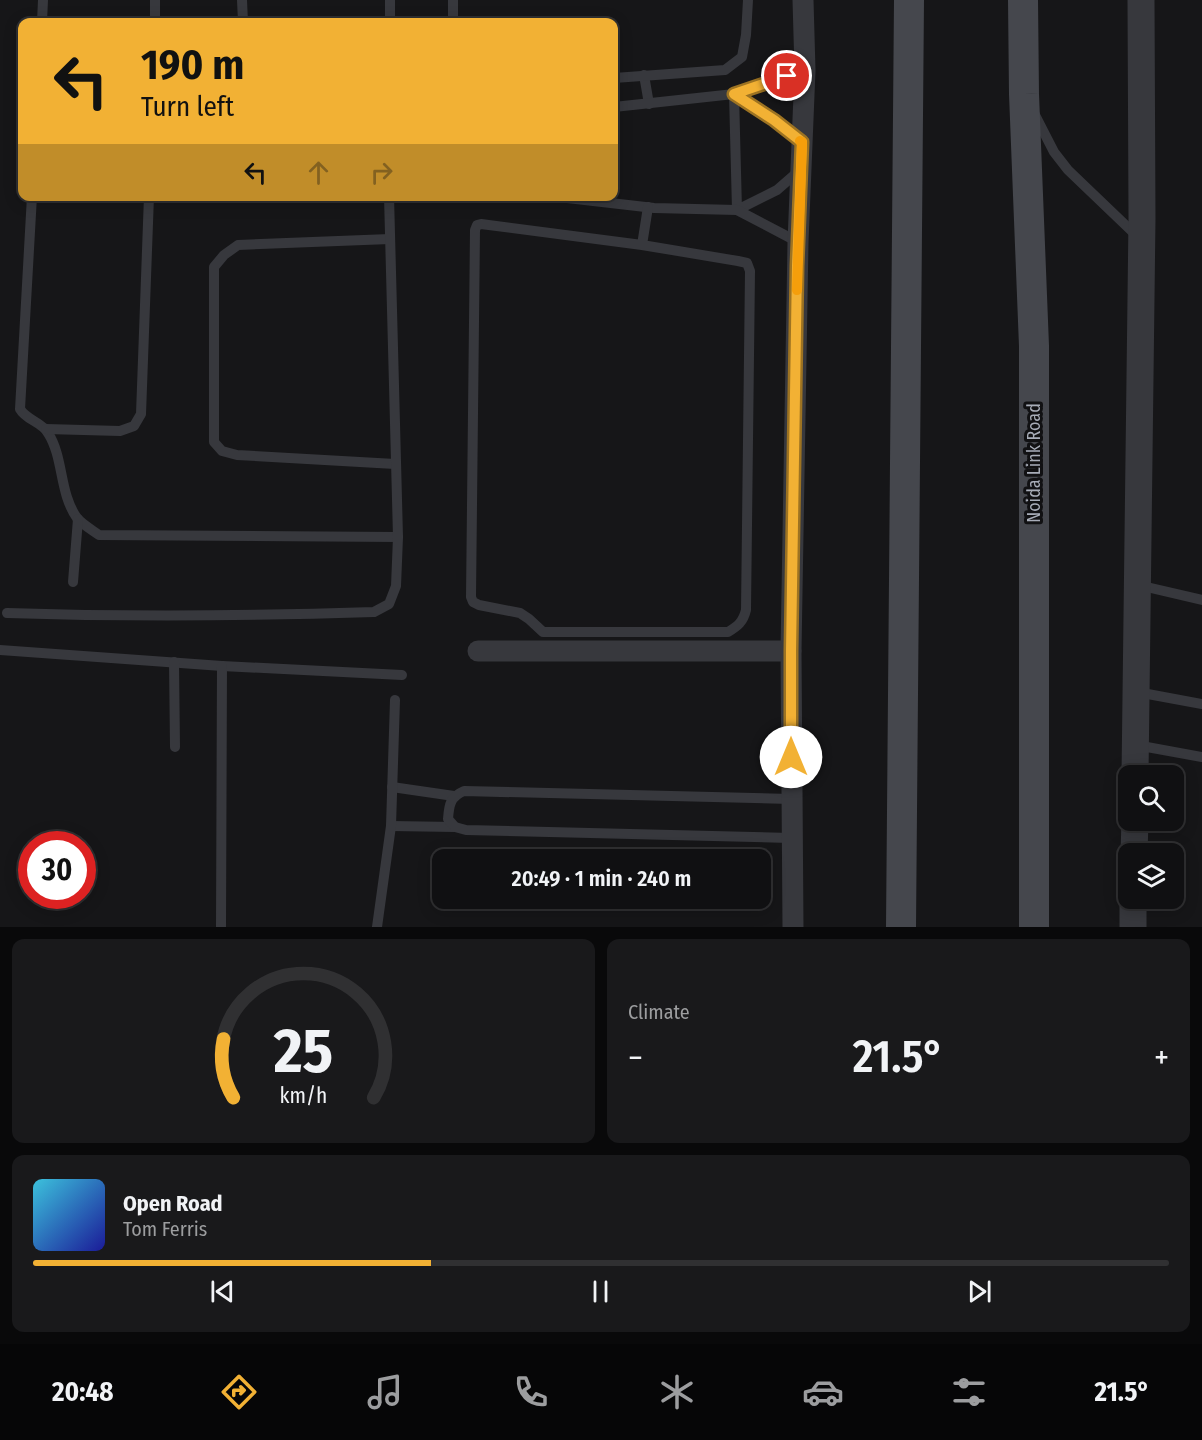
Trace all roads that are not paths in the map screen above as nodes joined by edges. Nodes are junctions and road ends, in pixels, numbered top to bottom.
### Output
1 (43, 0) edge
2 (155, 0) edge
3 (242, 0) edge
4 (390, 0) edge
5 (453, 0) edge
6 (747, 0) edge
7 (803, 0) edge
8 (909, 0) edge
9 (1023, 0) edge
10 (1141, 0) edge
11 (42, 18) edge
12 (154, 18) edge
13 (243, 18) edge
14 (390, 18) edge
15 (453, 18) edge
16 (804, 70) junction
17 (644, 75) junction
18 (618, 78) edge
19 (734, 94) junction
20 (1024, 94) junction
21 (649, 104) junction
22 (618, 107) edge
23 (802, 142) junction
24 (800, 170) junction
25 (32, 201) edge
26 (149, 201) edge
27 (388, 201) edge
28 (595, 201) edge
29 (648, 207) junction
30 (737, 210) junction
31 (390, 239) junction
32 (1141, 240) junction
33 (798, 242) junction
34 (642, 245) junction
35 (46, 429) junction
36 (395, 464) junction
37 (78, 519) junction
38 (398, 537) junction
39 (73, 582) dead end
40 (1138, 585) junction
41 (1202, 600) edge
42 (7, 613) dead end
43 (0, 650) edge
44 (478, 651) dead end
45 (791, 651) junction
46 (174, 662) junction
47 (222, 666) junction
48 (402, 675) dead end
49 (1136, 692) junction
50 (395, 700) dead end
51 (1202, 704) edge
52 (1136, 744) junction
53 (175, 747) dead end
54 (1202, 757) edge
55 (1135, 765) edge
56 (392, 788) junction
57 (454, 796) junction
58 (791, 799) junction
59 (391, 826) junction
60 (455, 827) junction
61 (791, 838) junction
62 (1133, 909) edge
63 (222, 927) edge
64 (376, 927) edge
65 (793, 927) edge
66 (902, 927) edge
67 (1034, 927) edge
68 (1133, 927) edge

1 - 11 lane
2 - 12 lane
3 - 13 lane
4 - 14 lane
5 - 15 lane
6 - 17 lane
7 - 16 street
8 - 66 main road
9 - 20 main road, Noida Link Road
10 - 32 street
16 - 19 lane
16 - 23 street
17 - 18 lane
17 - 21 lane
19 - 21 lane
19 - 23 lane
19 - 30 lane
20 - 32 lane
20 - 67 main road, Noida Link Road
21 - 22 lane
23 - 24 street
24 - 30 lane
24 - 33 street
25 - 35 lane
26 - 35 lane
27 - 31 lane
28 - 29 lane
29 - 30 lane
29 - 34 lane
30 - 33 lane
31 - 36 lane
31 - 36 lane
32 - 40 street
33 - 45 street
34 - 34 lane
35 - 37 lane
36 - 38 lane
37 - 38 lane
37 - 39 lane
38 - 42 lane
40 - 41 lane
40 - 49 street
43 - 46 lane
44 - 45 street
45 - 58 street
46 - 47 lane
46 - 53 lane
47 - 48 lane
47 - 63 lane
49 - 51 lane
49 - 52 street
50 - 56 lane
52 - 54 lane
52 - 55 street
56 - 57 lane
56 - 59 lane
57 - 58 lane
57 - 60 lane
58 - 61 street
59 - 60 lane
59 - 64 lane
60 - 61 lane
61 - 65 street
62 - 68 street

